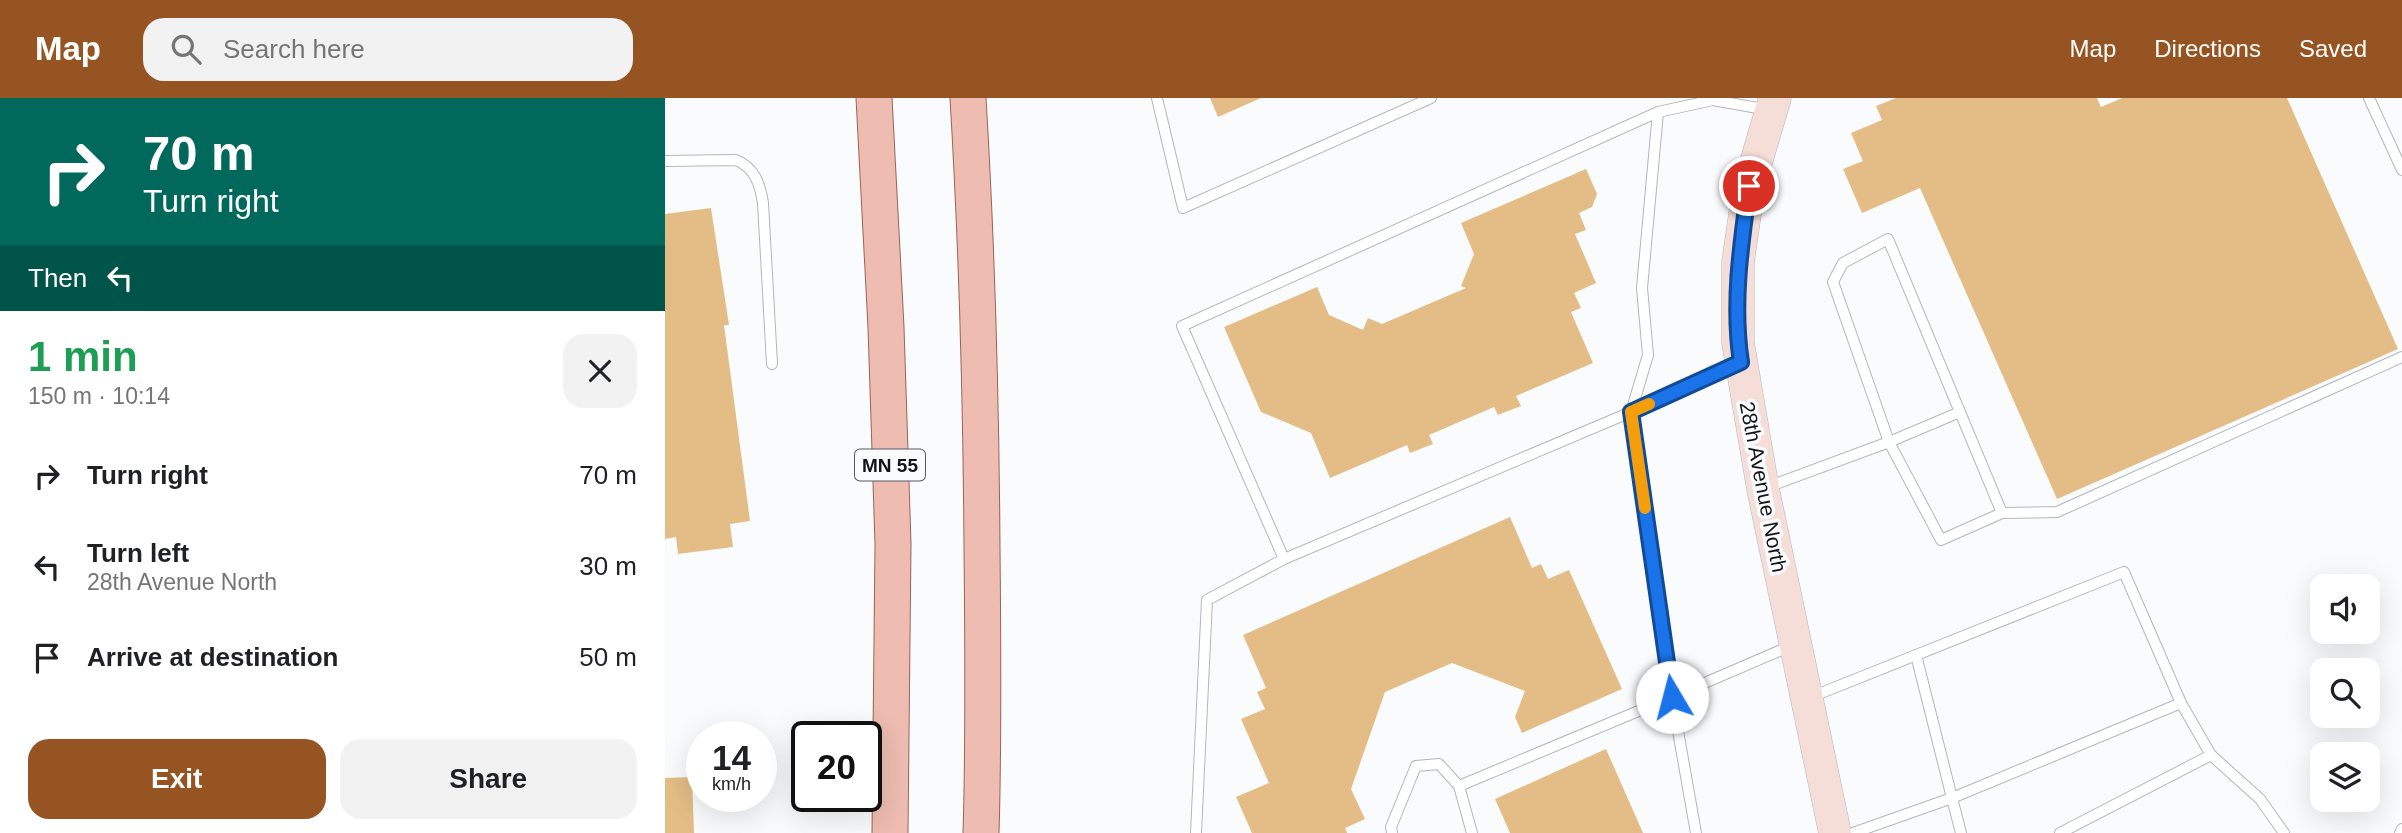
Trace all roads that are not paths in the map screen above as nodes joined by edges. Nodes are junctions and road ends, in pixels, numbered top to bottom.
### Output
1 (874, 98) edge
2 (968, 98) edge
3 (1157, 98) edge
4 (1431, 98) edge
5 (2369, 98) edge
6 (1772, 104) edge
7 (1658, 112) junction
8 (665, 161) edge
9 (2402, 170) edge
10 (2402, 357) edge
11 (1741, 362) junction
12 (772, 364) dead end
13 (1631, 412) junction
14 (1960, 412) junction
15 (1889, 442) junction
16 (1763, 489) junction
17 (2003, 513) junction
18 (1284, 559) junction
19 (1794, 644) junction
20 (1916, 655) junction
21 (1672, 697) junction
22 (1805, 699) junction
23 (2181, 703) junction
24 (2211, 755) junction
25 (1459, 786) junction
26 (1952, 798) junction
27 (890, 833) edge
28 (981, 833) edge
29 (1196, 833) edge
30 (1392, 833) edge
31 (1472, 833) edge
32 (1696, 833) edge
33 (1835, 833) edge
34 (1853, 833) edge
35 (1961, 833) edge
36 (2060, 833) edge
37 (2284, 833) edge

1 - 27 main road, MN 55
2 - 28 main road
3 - 4 lane
5 - 9 lane
6 - 7 lane
6 - 11 street, 28th Avenue North
7 - 13 lane
7 - 18 lane
8 - 12 lane
10 - 17 lane
11 - 13 lane
11 - 16 street, 28th Avenue North
13 - 18 lane
13 - 21 lane
14 - 15 lane
14 - 15 lane
14 - 17 lane
15 - 16 lane
15 - 17 lane
16 - 19 street, 28th Avenue North
18 - 29 lane
19 - 21 lane
19 - 22 street, 28th Avenue North
20 - 22 lane
20 - 23 lane
20 - 26 lane
21 - 25 lane
21 - 32 lane
22 - 33 street, 28th Avenue North
23 - 24 lane
23 - 26 lane
24 - 36 lane
24 - 37 lane
25 - 30 lane
25 - 31 lane
26 - 34 lane
26 - 35 lane

